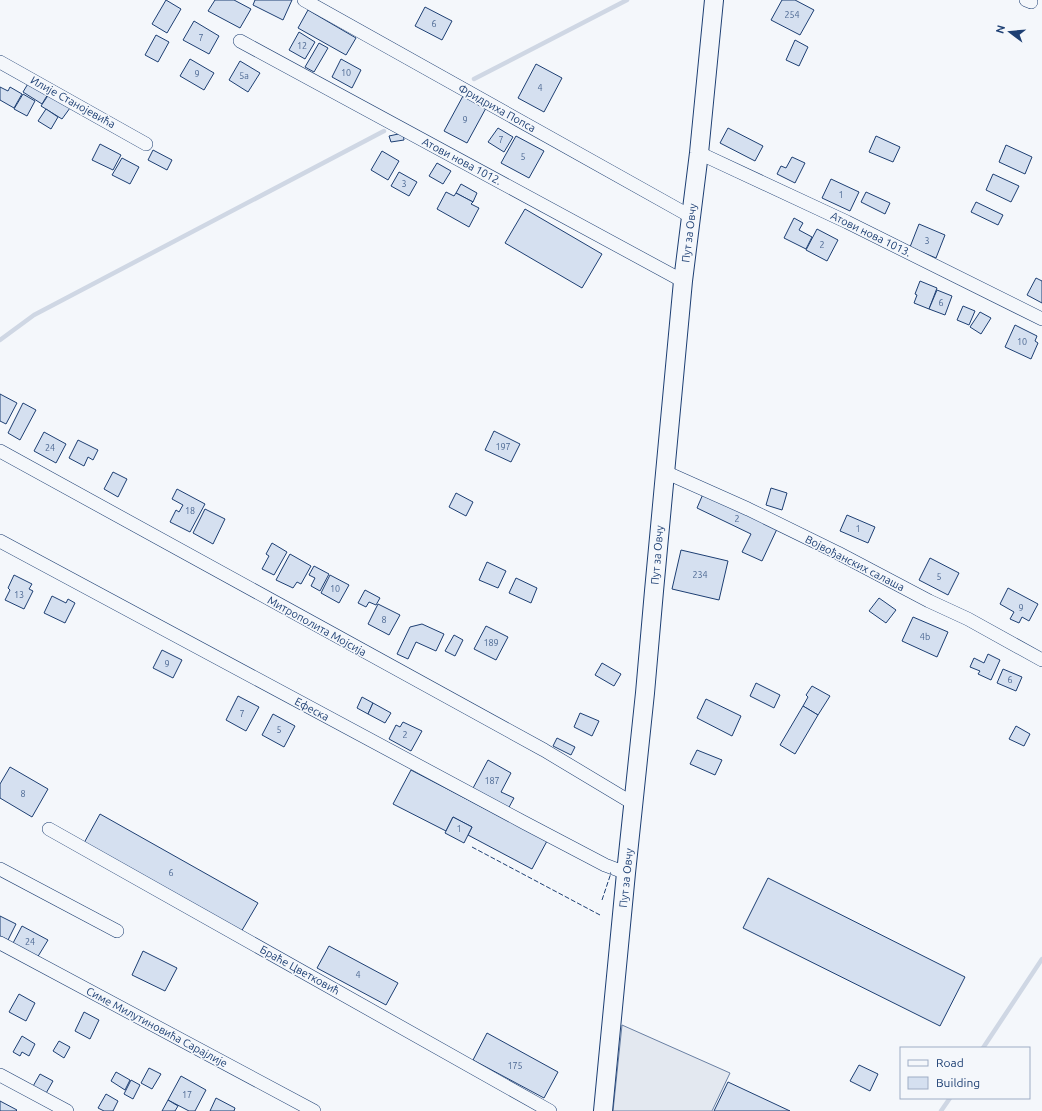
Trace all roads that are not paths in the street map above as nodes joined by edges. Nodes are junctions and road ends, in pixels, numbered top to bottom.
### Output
1 (304, 0) edge
2 (714, 0) edge
3 (240, 41) dead end
4 (0, 62) edge
5 (146, 144) dead end
6 (699, 153) junction
7 (690, 216) junction
8 (683, 281) junction
9 (1042, 319) edge
10 (0, 451) edge
11 (665, 472) junction
12 (0, 541) edge
13 (1042, 660) edge
14 (634, 804) junction
15 (49, 829) dead end
16 (0, 869) edge
17 (626, 873) junction
18 (117, 931) dead end
19 (0, 943) edge
20 (0, 1075) edge
21 (67, 1111) edge
22 (314, 1111) edge
23 (550, 1111) edge
24 (603, 1111) edge

1 - 7 street, Фридриха Попса
2 - 6 street, Пут за Овчу
3 - 8 street, Атови нова 1012.
4 - 5 street, Илије Станојевића
6 - 7 street, Пут за Овчу
6 - 9 street, Атови нова 1013.
7 - 8 street, Пут за Овчу
8 - 11 street, Пут за Овчу
10 - 14 street, Митрополита Мојсија
11 - 13 street, Војвођанских салаша
11 - 14 street, Пут за Овчу
12 - 17 street, Ефеска
14 - 17 street, Пут за Овчу
15 - 23 street, Браће Цветковић
16 - 18 street
17 - 24 street, Пут за Овчу
19 - 22 street, Симе Милутиновића Сарајлије
20 - 21 street

